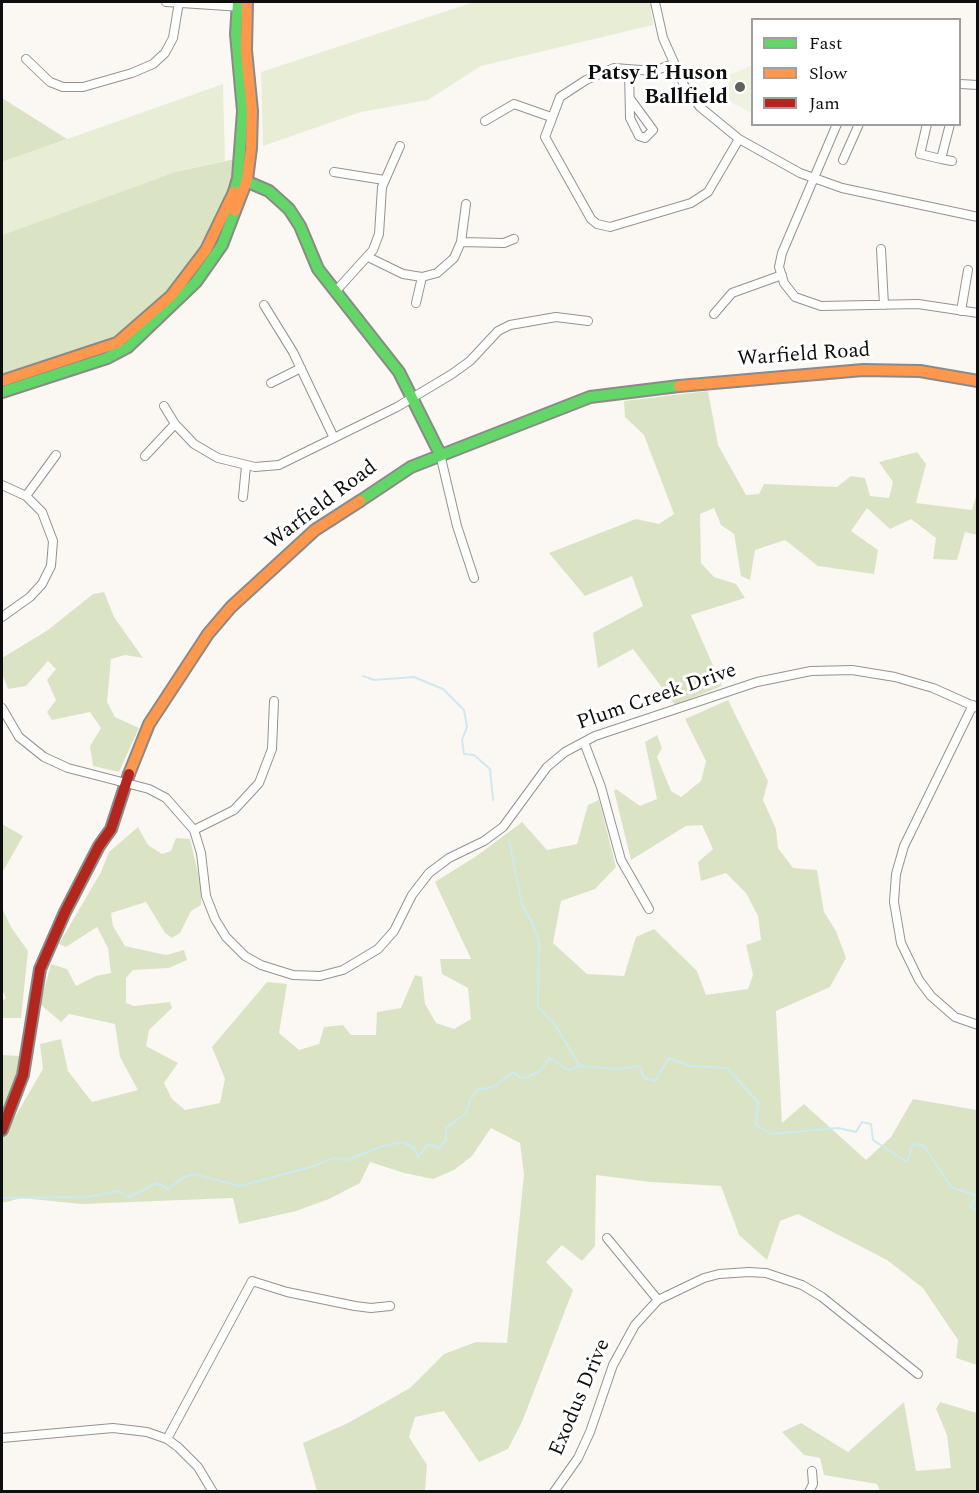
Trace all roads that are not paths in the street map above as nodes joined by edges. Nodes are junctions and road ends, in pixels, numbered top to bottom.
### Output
1 (165, 2) edge
2 (179, 2) edge
3 (655, 2) edge
4 (243, 4) edge
5 (26, 59) dead end
6 (673, 64) junction
7 (629, 70) junction
8 (961, 85) edge
9 (978, 85) edge
10 (631, 100) dead end
11 (551, 117) junction
12 (485, 121) dead end
13 (836, 126) edge
14 (859, 126) edge
15 (927, 126) edge
16 (949, 126) edge
17 (739, 139) junction
18 (400, 146) dead end
19 (941, 159) junction
20 (843, 160) dead end
21 (952, 161) dead end
22 (334, 172) dead end
23 (812, 178) junction
24 (242, 179) junction
25 (384, 180) junction
26 (466, 204) dead end
27 (978, 217) edge
28 (514, 239) dead end
29 (461, 242) junction
30 (881, 249) dead end
31 (368, 257) junction
32 (968, 270) dead end
33 (782, 275) junction
34 (422, 277) junction
35 (335, 292) junction
36 (416, 303) dead end
37 (264, 305) dead end
38 (884, 305) junction
39 (960, 311) junction
40 (978, 313) edge
41 (714, 314) dead end
42 (588, 321) dead end
43 (301, 368) junction
44 (2, 381) edge
45 (978, 381) edge
46 (271, 383) dead end
47 (2, 392) edge
48 (412, 398) junction
49 (165, 406) dead end
50 (176, 424) junction
51 (334, 438) junction
52 (440, 454) junction
53 (56, 455) dead end
54 (145, 456) dead end
55 (246, 466) junction
56 (2, 485) edge
57 (26, 496) junction
58 (243, 497) dead end
59 (474, 578) dead end
60 (2, 617) edge
61 (274, 701) dead end
62 (975, 707) edge
63 (2, 709) edge
64 (584, 742) junction
65 (127, 783) junction
66 (194, 830) junction
67 (649, 909) dead end
68 (978, 1025) edge
69 (2, 1130) edge
70 (608, 1238) dead end
71 (658, 1300) junction
72 (390, 1306) dead end
73 (918, 1374) dead end
74 (2, 1438) edge
75 (167, 1439) junction
76 (812, 1471) dead end
77 (213, 1491) edge
78 (554, 1491) edge
79 (809, 1491) edge

1 - 2 street
2 - 4 street
2 - 5 street
3 - 6 street
4 - 24 street
6 - 7 street
6 - 17 street
7 - 10 street
7 - 11 street
8 - 9 street
11 - 12 street
11 - 17 street
13 - 23 street
14 - 20 street
15 - 19 street
16 - 19 street
17 - 23 street
18 - 25 street
19 - 21 street
22 - 25 street
23 - 27 street
23 - 33 street
24 - 35 street
24 - 44 street
24 - 47 street
25 - 31 street
26 - 29 street
28 - 29 street
29 - 34 street
30 - 38 street
31 - 34 street
31 - 35 street
32 - 39 street
33 - 38 street
33 - 41 street
34 - 36 street
35 - 48 street
37 - 43 street
38 - 39 street
39 - 40 street
42 - 48 street
43 - 46 street
43 - 51 street
45 - 52 street, Warfield Road
48 - 51 street
48 - 52 street
49 - 50 street
50 - 54 street
50 - 55 street
51 - 55 street
52 - 59 street
52 - 65 street, Warfield Road
53 - 57 street
55 - 58 street
56 - 57 street
57 - 60 street
61 - 66 street
62 - 64 street, Plum Creek Drive
62 - 68 street
63 - 65 street, Plum Creek Drive
64 - 66 street, Plum Creek Drive
64 - 67 street
65 - 66 street, Plum Creek Drive
65 - 69 street, Warfield Road
70 - 71 street
71 - 73 street, Exodus Drive
71 - 78 street, Exodus Drive
72 - 75 street
74 - 75 street
75 - 77 street
76 - 79 street

